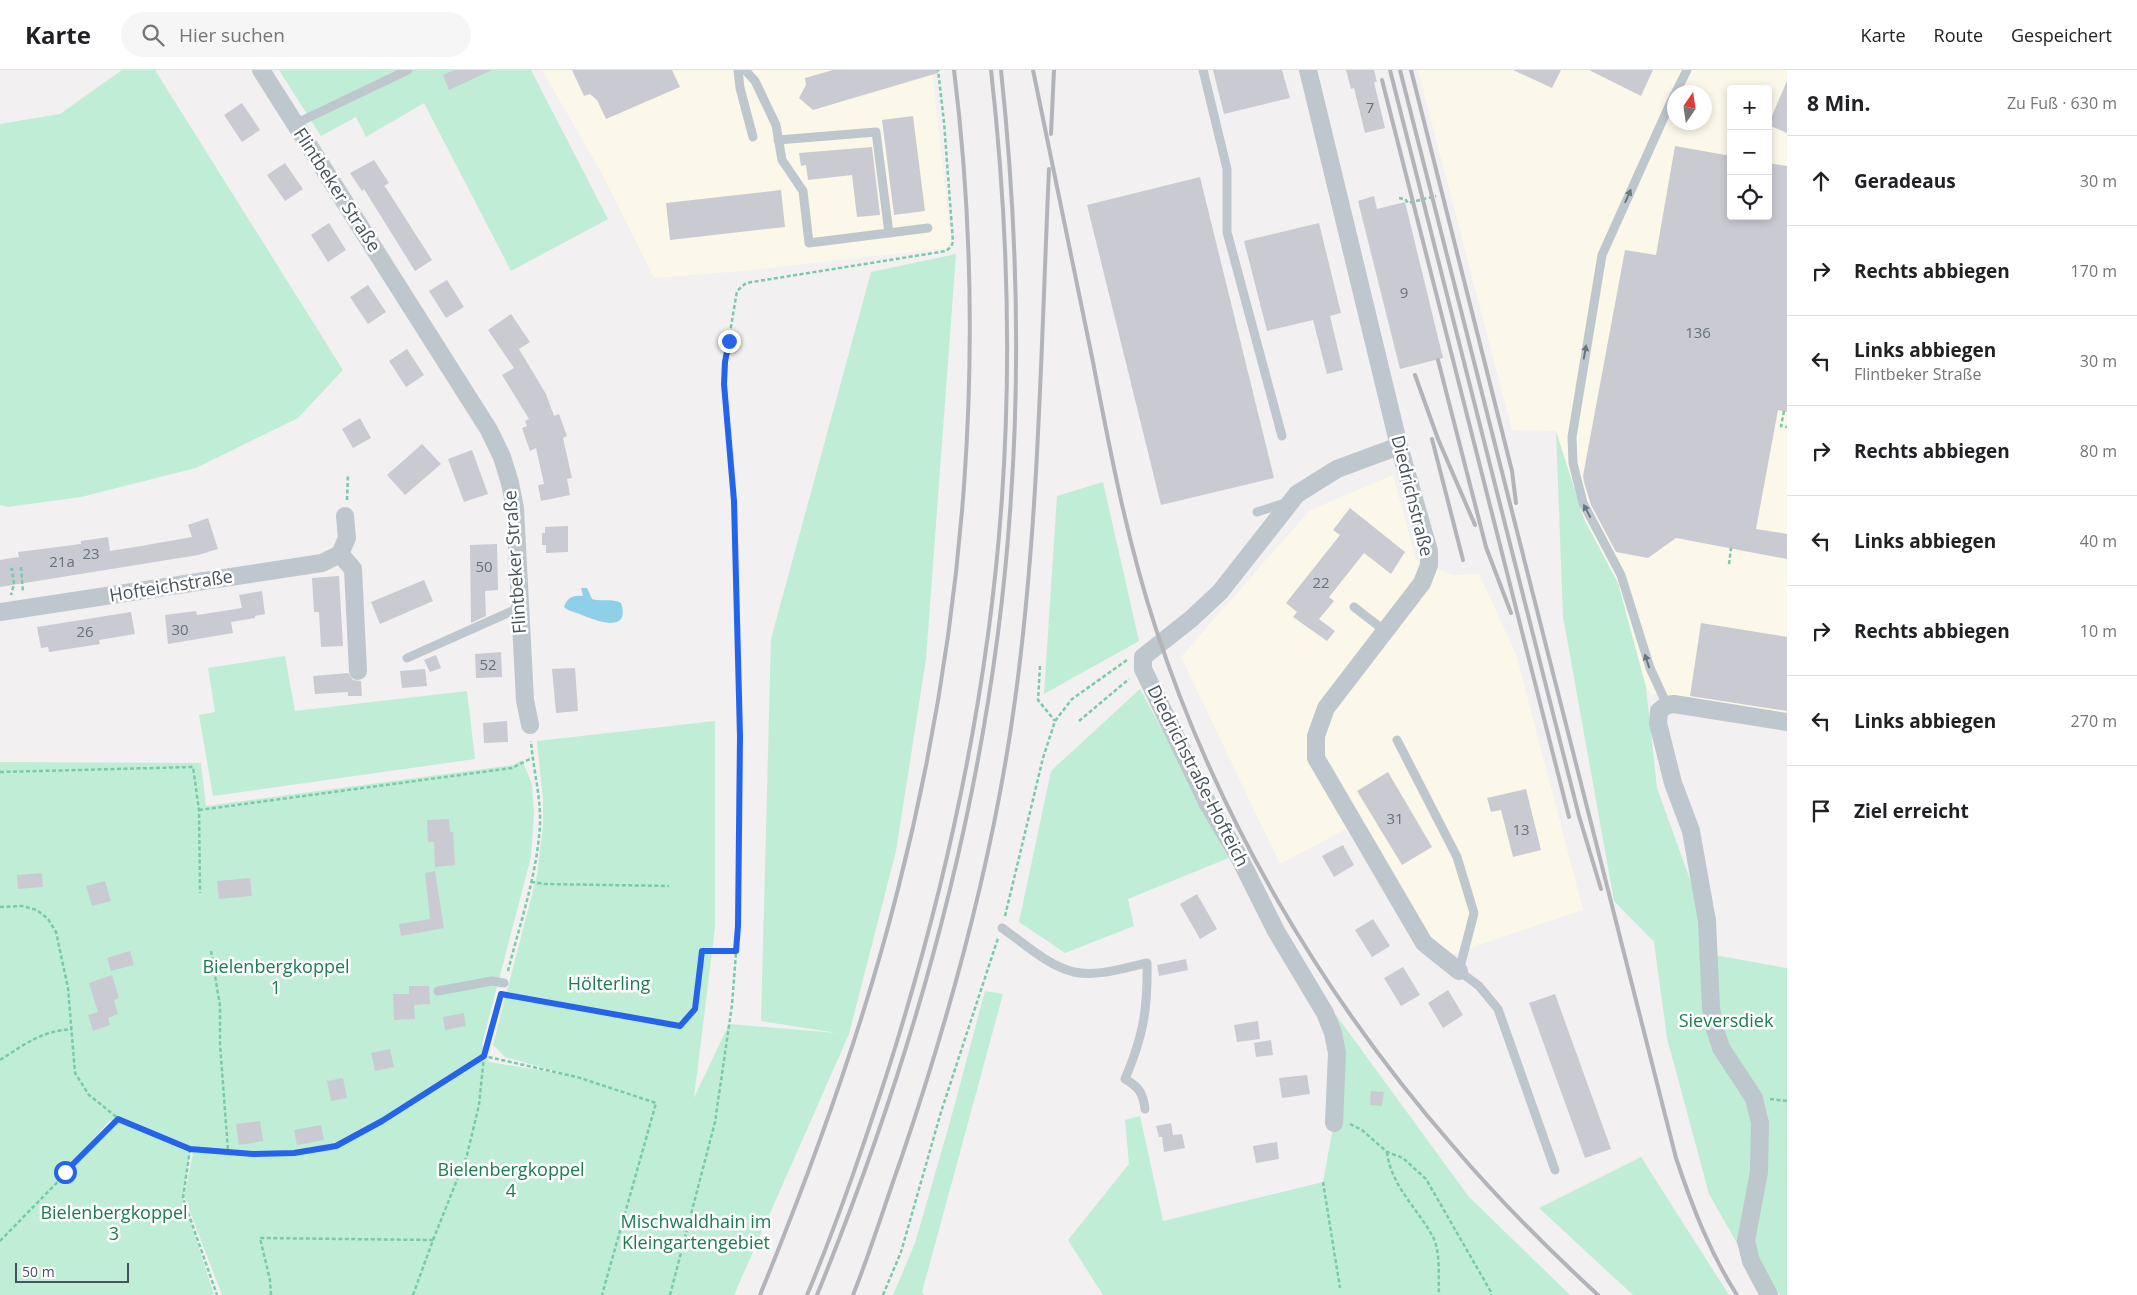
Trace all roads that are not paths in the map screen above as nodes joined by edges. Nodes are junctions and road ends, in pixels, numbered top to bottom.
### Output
1 (261, 70) edge
2 (408, 70) edge
3 (738, 70) edge
4 (745, 70) edge
5 (1203, 70) edge
6 (1308, 70) edge
7 (1687, 70) edge
8 (1680, 85) edge
9 (1667, 112) edge
10 (295, 124) junction
11 (752, 137) dead end
12 (778, 140) junction
13 (928, 228) dead end
14 (889, 233) junction
15 (1282, 436) dead end
16 (1399, 446) junction
17 (1292, 500) junction
18 (1257, 512) dead end
19 (345, 516) road end
20 (340, 554) junction
21 (11, 607) edge
22 (1354, 607) dead end
23 (519, 608) junction
24 (1385, 631) junction
25 (407, 658) dead end
26 (358, 671) dead end
27 (1667, 705) junction
28 (1787, 722) edge
29 (530, 725) road end
30 (1397, 740) dead end
31 (1002, 928) road end
32 (1459, 972) junction
33 (504, 983) road end
34 (438, 991) dead end
35 (1145, 1109) dead end
36 (1334, 1120) road end
37 (1555, 1170) dead end
38 (1770, 1295) edge

1 - 10 street, Flintbeker Straße
2 - 10 lane
3 - 11 lane
4 - 12 lane
5 - 15 lane
6 - 16 street, Diedrichstraße
7 - 8 lane
27 -> 9 lane
10 - 23 street, Flintbeker Straße
12 - 14 lane
12 - 14 lane
13 - 14 lane
16 - 17 street
16 - 24 street, Diedrichstraße
17 - 18 lane
17 - 36 street, Diedrichstraße-Hofteich
19 - 20 street
20 - 21 street, Hofteichstraße
20 - 26 street
22 - 24 lane
23 - 25 lane
23 - 29 street, Flintbeker Straße
24 - 32 street, Diedrichstraße
27 - 28 street
27 - 38 street
30 - 32 lane
31 - 35 lane
32 - 37 lane
33 - 34 lane

